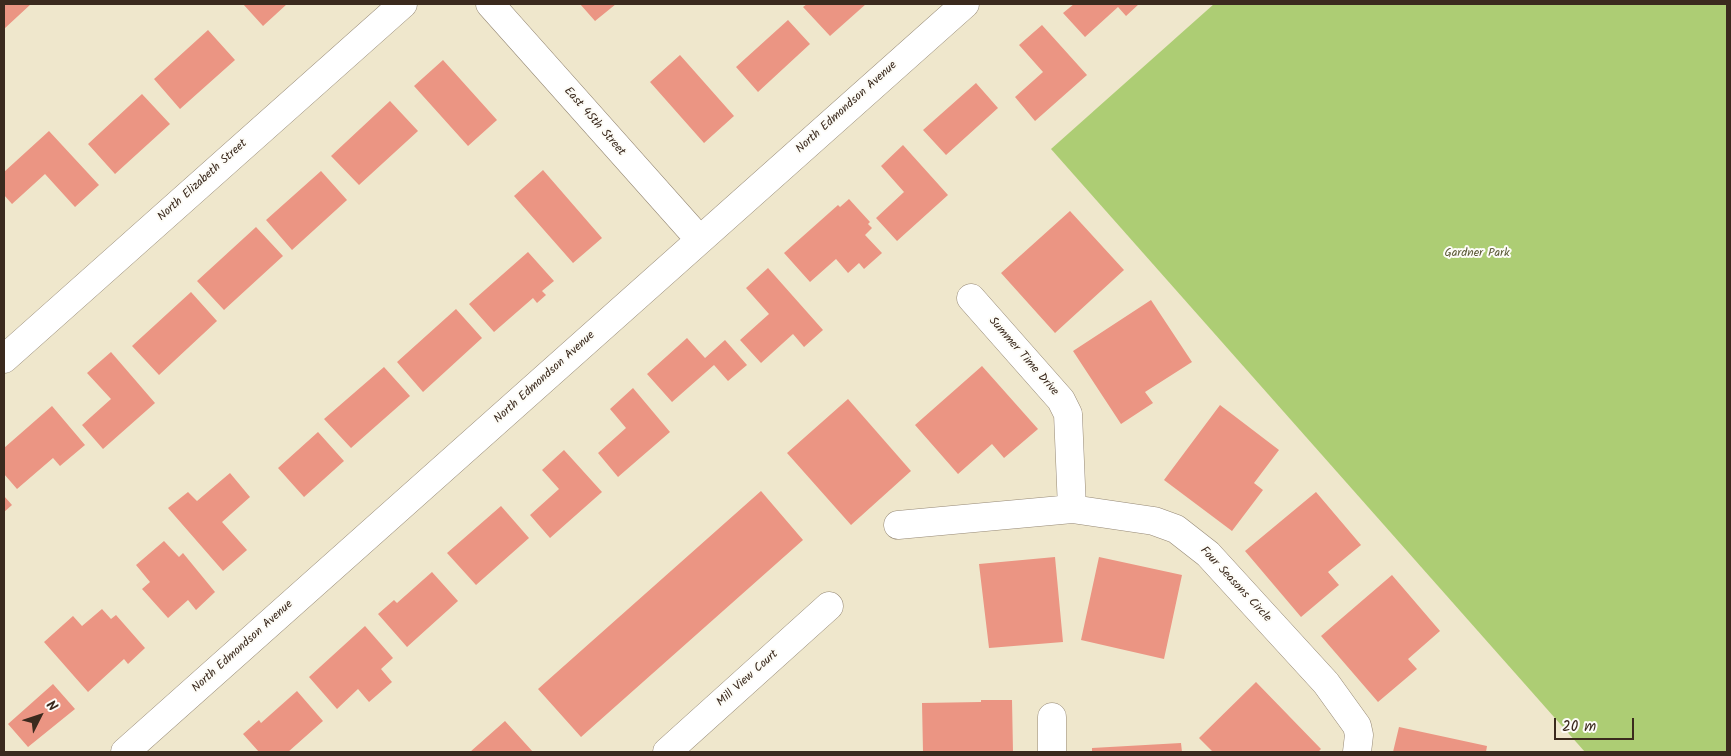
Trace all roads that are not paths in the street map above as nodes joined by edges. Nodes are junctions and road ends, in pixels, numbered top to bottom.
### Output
1 (403, 4) edge
2 (490, 4) edge
3 (965, 4) edge
4 (700, 240) junction
5 (971, 298) dead end
6 (4, 359) edge
7 (1072, 510) junction
8 (898, 526) dead end
9 (829, 606) dead end
10 (1052, 717) dead end
11 (125, 752) edge
12 (668, 752) edge
13 (1052, 752) edge
14 (1358, 752) edge

1 - 6 street, North Elizabeth Street
2 - 4 street, East 45th Street
3 - 4 street, North Edmondson Avenue
4 - 11 street, North Edmondson Avenue
5 - 7 street, Summer Time Drive
7 - 8 street, Four Seasons Circle
7 - 14 street, Four Seasons Circle
9 - 12 street, Mill View Court
10 - 13 street

